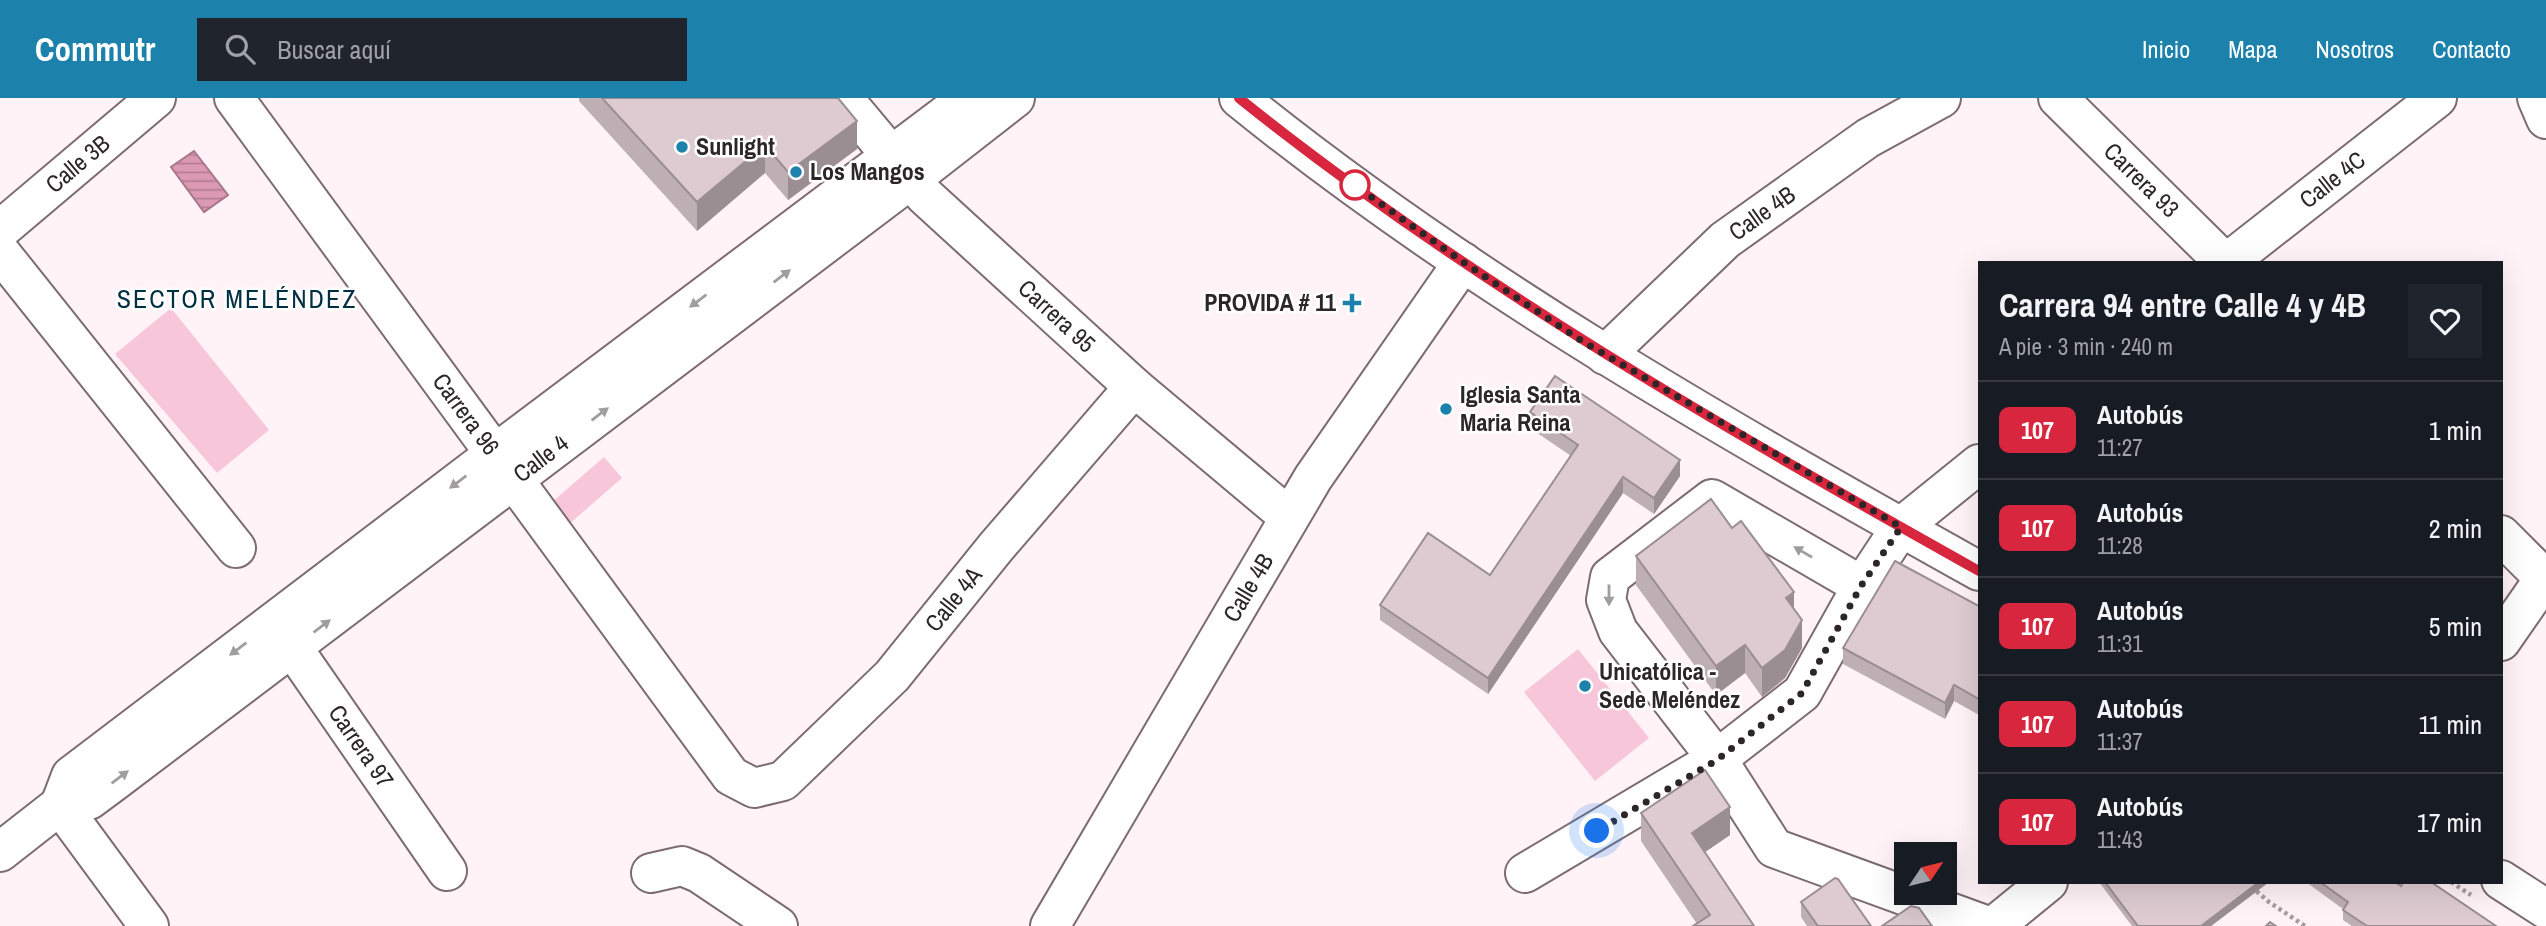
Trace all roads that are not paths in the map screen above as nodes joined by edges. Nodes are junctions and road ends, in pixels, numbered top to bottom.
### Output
1 (156, 98) edge
2 (234, 98) edge
3 (843, 98) edge
4 (968, 98) edge
5 (1014, 98) edge
6 (1239, 98) edge
7 (1941, 98) edge
8 (2058, 98) edge
9 (2437, 98) edge
10 (2537, 98) edge
11 (2546, 119) edge
12 (901, 168) junction
13 (0, 230) edge
14 (0, 252) edge
15 (2225, 261) edge
16 (2227, 261) edge
17 (1463, 262) junction
18 (1605, 355) junction
19 (1134, 387) junction
20 (1978, 465) edge
21 (505, 466) junction
22 (1289, 517) junction
23 (1901, 527) junction
24 (2503, 537) edge
25 (236, 548) dead end
26 (1978, 570) edge
27 (2545, 577) edge
28 (1861, 586) junction
29 (283, 635) junction
30 (2503, 638) edge
31 (1717, 760) junction
32 (754, 789) joint
33 (60, 805) junction
34 (0, 852) edge
35 (447, 871) dead end
36 (651, 873) dead end
37 (1525, 873) dead end
38 (2503, 881) edge
39 (2046, 884) edge
40 (2546, 909) edge
41 (149, 926) edge
42 (778, 926) edge
43 (1050, 926) edge
44 (1988, 926) edge
45 (1994, 926) edge

1 - 13 street, Calle 3B
2 - 21 street, Carrera 96
3 - 12 street, Carrera 95
4 - 12 street, Calle 4
5 - 12 street, Calle 4
6 - 17 street
7 - 18 street, Calle 4B
8 - 15 street, Carrera 93
9 - 16 street, Calle 4C
10 - 11 street
12 - 19 street, Carrera 95
12 - 21 street, Calle 4
14 - 25 street
17 - 18 street
17 - 22 street, Calle 4B
18 - 23 street
19 - 22 street, Carrera 95
19 - 32 street, Calle 4A
20 - 23 street
21 - 29 street, Calle 4
21 - 32 street, Carrera 96
22 - 43 street, Calle 4B
23 - 26 street
23 - 28 street
24 - 27 street
27 - 30 street
28 - 31 street
28 -> 31 street
29 - 33 street, Calle 4
29 - 35 street, Carrera 97
31 - 37 street
31 - 44 street
33 - 34 street, Calle 4
33 - 41 street
36 - 42 street
38 - 40 street
39 - 45 street

